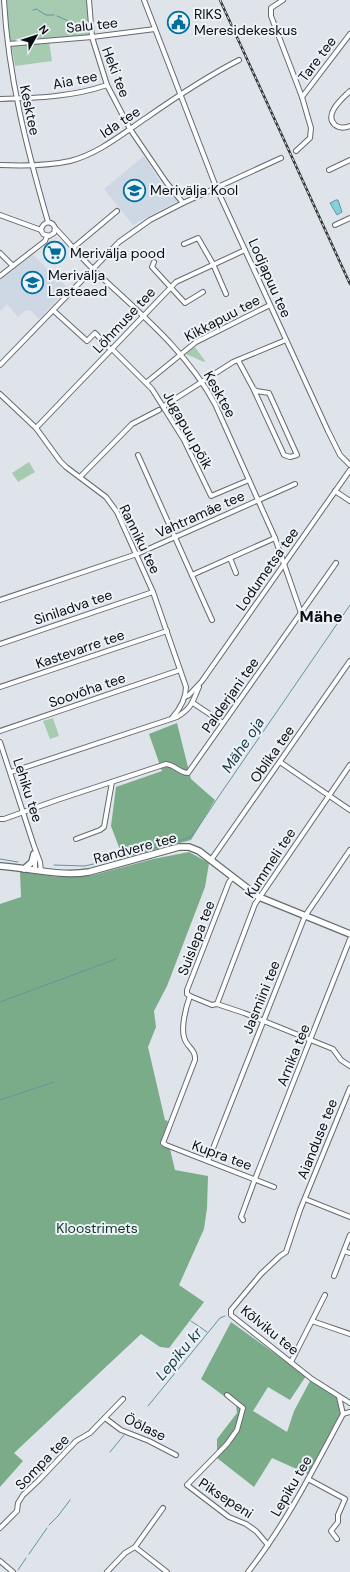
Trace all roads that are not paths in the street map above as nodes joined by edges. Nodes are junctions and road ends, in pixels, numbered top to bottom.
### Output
1 (4, 0) edge
2 (89, 0) edge
3 (144, 0) edge
4 (283, 0) edge
5 (155, 29) junction
6 (0, 32) edge
7 (6, 32) junction
8 (350, 34) edge
9 (92, 37) junction
10 (8, 44) junction
11 (239, 60) dead end
12 (107, 85) junction
13 (350, 91) edge
14 (180, 95) junction
15 (302, 97) junction
16 (0, 99) edge
17 (16, 99) junction
18 (350, 126) edge
19 (130, 129) junction
20 (296, 151) dead end
21 (281, 158) dead end
22 (350, 160) edge
23 (0, 165) edge
24 (32, 166) junction
25 (329, 170) dead end
26 (216, 188) junction
27 (183, 203) junction
28 (117, 211) dead end
29 (0, 215) edge
30 (350, 218) edge
31 (48, 222) junction
32 (335, 224) dead end
33 (55, 228) junction
34 (41, 230) junction
35 (47, 236) junction
36 (184, 244) dead end
37 (74, 247) junction
38 (245, 250) junction
39 (0, 253) edge
40 (154, 262) dead end
41 (213, 264) junction
42 (13, 266) junction
43 (93, 269) junction
44 (0, 276) edge
45 (170, 287) junction
46 (203, 292) dead end
47 (226, 294) dead end
48 (270, 305) junction
49 (54, 310) junction
50 (144, 316) junction
51 (286, 340) junction
52 (111, 350) junction
53 (181, 353) junction
54 (238, 360) junction
55 (0, 365) edge
56 (202, 381) junction
57 (147, 382) junction
58 (253, 388) junction
59 (0, 394) edge
60 (164, 406) junction
61 (159, 410) dead end
62 (36, 428) junction
63 (138, 455) dead end
64 (350, 465) edge
65 (350, 470) edge
66 (80, 477) junction
67 (249, 480) junction
68 (295, 484) dead end
69 (335, 491) junction
70 (258, 500) junction
71 (350, 501) edge
72 (175, 537) junction
73 (275, 538) junction
74 (137, 554) junction
75 (230, 558) junction
76 (336, 563) dead end
77 (284, 565) junction
78 (236, 573) dead end
79 (192, 575) junction
80 (153, 592) junction
81 (0, 600) edge
82 (301, 613) junction
83 (212, 620) dead end
84 (167, 631) junction
85 (0, 644) edge
86 (350, 662) edge
87 (180, 670) junction
88 (202, 681) junction
89 (0, 688) edge
90 (187, 688) junction
91 (195, 689) junction
92 (187, 696) junction
93 (193, 702) junction
94 (172, 718) junction
95 (223, 723) junction
96 (0, 731) edge
97 (0, 742) edge
98 (280, 762) junction
99 (350, 765) edge
100 (11, 772) junction
101 (112, 782) junction
102 (329, 796) junction
103 (350, 810) edge
104 (23, 812) junction
105 (0, 819) edge
106 (76, 839) dead end
107 (34, 846) junction
108 (350, 850) edge
109 (34, 854) junction
110 (211, 860) junction
111 (0, 866) edge
112 (24, 869) junction
113 (38, 871) junction
114 (233, 877) junction
115 (259, 897) junction
116 (305, 916) junction
117 (350, 934) edge
118 (350, 939) edge
119 (190, 996) junction
120 (217, 1004) junction
121 (264, 1021) junction
122 (310, 1040) junction
123 (350, 1066) edge
124 (350, 1088) edge
125 (163, 1142) joint
126 (208, 1161) junction
127 (255, 1179) junction
128 (274, 1186) dead end
129 (305, 1199) junction
130 (350, 1217) edge
131 (243, 1220) dead end
132 (350, 1235) edge
133 (344, 1251) junction
134 (350, 1253) edge
135 (334, 1276) dead end
136 (325, 1295) dead end
137 (312, 1321) junction
138 (350, 1334) edge
139 (291, 1362) junction
140 (227, 1395) dead end
141 (339, 1397) junction
142 (123, 1399) dead end
143 (350, 1403) edge
144 (350, 1412) edge
145 (343, 1414) junction
146 (105, 1418) junction
147 (176, 1455) dead end
148 (308, 1479) junction
149 (163, 1508) dead end
150 (0, 1528) edge
151 (337, 1539) dead end
152 (268, 1545) junction
153 (135, 1547) junction
154 (0, 1561) edge
155 (13, 1572) edge
156 (107, 1572) edge
157 (167, 1572) edge
158 (248, 1572) edge

1 - 7 street, Kesktee
2 - 9 street, Heki tee
3 - 5 street, Lodjapuu tee
4 - 15 street
5 - 9 street, Salu tee
5 - 14 street, Lodjapuu tee
6 - 7 street
7 - 10 street, Kesktee
8 - 15 street, Tare tee
9 - 10 street, Salu tee
9 - 12 street, Heki tee
10 - 17 street, Kesktee
11 - 14 street, Ida tee
12 - 17 street, Aia tee
12 - 19 street, Heki tee
13 - 18 street
14 - 19 street, Ida tee
14 - 26 street, Lodjapuu tee
15 - 20 street
16 - 17 street, Aia tee
17 - 24 street, Kesktee
19 - 24 street, Ida tee
19 - 27 street, Heki tee
21 - 26 street
22 - 25 street
23 - 24 street, Ida tee
24 - 31 street, Kesktee
26 - 27 street
26 - 38 street, Lodjapuu tee
27 - 43 street
28 - 37 street
29 - 34 street
30 - 32 street
31 - 33 street
31 - 34 street
33 - 35 street
33 - 37 street, Kesktee
34 - 35 street
35 - 42 street
36 - 41 street
37 - 43 street, Kesktee
38 - 41 street, Lõhmuse tee
38 - 48 street, Lodjapuu tee
39 - 42 street
40 - 45 street
41 - 45 street, Lõhmuse tee
41 - 47 street
42 - 44 street
43 - 49 street
43 - 50 street, Kesktee
45 - 46 street
45 - 50 street, Lõhmuse tee
48 - 51 street, Lodjapuu tee
48 - 53 street, Kikkapuu tee
49 - 52 street, Jugapuu põik
49 - 55 street
50 - 52 street, Lõhmuse tee
50 - 53 street, Kesktee
51 - 54 street
51 - 64 street, Lodjapuu tee
52 - 57 street, Jugapuu põik
52 - 62 street, Lõhmuse tee
53 - 56 street, Kesktee
53 - 57 street, Kikkapuu tee
54 - 56 street
54 - 58 street
56 - 60 street
56 - 67 street, Kesktee
57 - 60 street, Jugapuu põik
58 - 58 street
59 - 62 street, Ranniku tee
60 - 67 street, Jugapuu põik
61 - 66 street
62 - 66 street, Ranniku tee
63 - 72 street
65 - 69 street, Lodumetsa tee
66 - 74 street, Ranniku tee
67 - 70 street, Kesktee
68 - 70 street, Vahtramäe tee
69 - 71 street
69 - 77 street, Lodumetsa tee
70 - 72 street, Vahtramäe tee
70 - 73 street, Kesktee
72 - 74 street, Vahtramäe tee
72 - 79 street
73 - 75 street
73 - 77 street, Kesktee
74 - 80 street, Ranniku tee
74 - 81 street, Vahtramäe tee
75 - 78 street
75 - 79 street
76 - 82 street, Palderjani tee
77 - 82 street, Kesktee
77 - 88 street, Lodumetsa tee
79 - 83 street
80 - 84 street, Ranniku tee
80 - 85 street, Siniladva tee
82 - 95 street, Palderjani tee
84 - 87 street, Ranniku tee
84 - 89 street, Kastevarre tee
86 - 98 street, Oblika tee
87 - 90 street, Ranniku tee
87 - 96 street, Soovõha tee
88 - 91 street
88 - 93 street
90 - 91 street
90 - 92 street, Ranniku tee
91 - 92 street
92 - 93 street
92 - 93 street
92 - 94 street
93 - 94 street
93 - 95 street
94 - 100 street
95 - 101 street, Palderjani tee
97 - 100 street, Lehiku tee
98 - 102 street
98 - 110 street, Oblika tee
99 - 102 street, Kummeli tee
100 - 104 street, Lehiku tee
101 - 104 street, Palderjani tee
101 - 106 street
102 - 103 street
102 - 115 street, Kummeli tee
104 - 105 street, Palderjani tee
104 - 107 street, Lehiku tee
107 - 109 street, Lehiku tee
107 - 113 street, Lehiku tee
108 - 116 street, Jasmiini tee
109 - 112 main road
109 - 113 street, Lehiku tee
110 - 113 main road, Randvere tee
110 - 114 main road, Randvere tee
111 - 112 main road, Randvere tee
112 - 113 main road, Randvere tee
114 - 115 main road, Randvere tee
114 - 119 street, Suislepa tee
115 - 116 main road, Randvere tee
115 - 120 street, Kummeli tee
116 - 117 main road, Randvere tee
116 - 121 street, Jasmiini tee
118 - 122 street, Arnika tee
119 - 120 street
119 - 125 street, Suislepa tee
120 - 121 street
121 - 122 street
121 - 126 street, Jasmiini tee
122 - 123 street
122 - 127 street, Arnika tee
124 - 129 street, Aianduse tee
125 - 126 street, Kupra tee
126 - 127 street, Kupra tee
127 - 128 street, Kupra tee
127 - 131 street, Arnika tee
129 - 130 street
129 - 139 street, Kõlviku tee
132 - 133 street
133 - 134 street
133 - 135 street
136 - 137 street
137 - 138 street
137 - 139 street
139 - 141 street, Kõlviku tee
140 - 152 street, Piksepeni
141 - 143 street, Kõlviku tee
141 - 145 street
142 - 146 street, Sompa tee
144 - 145 street
145 - 148 street, Lepiku tee
146 - 147 street, Öölase
146 - 150 street, Sompa tee
148 - 151 street
148 - 152 street, Lepiku tee
149 - 153 street
152 - 158 street, Lepiku tee
153 - 156 street
153 - 157 street
154 - 155 street

